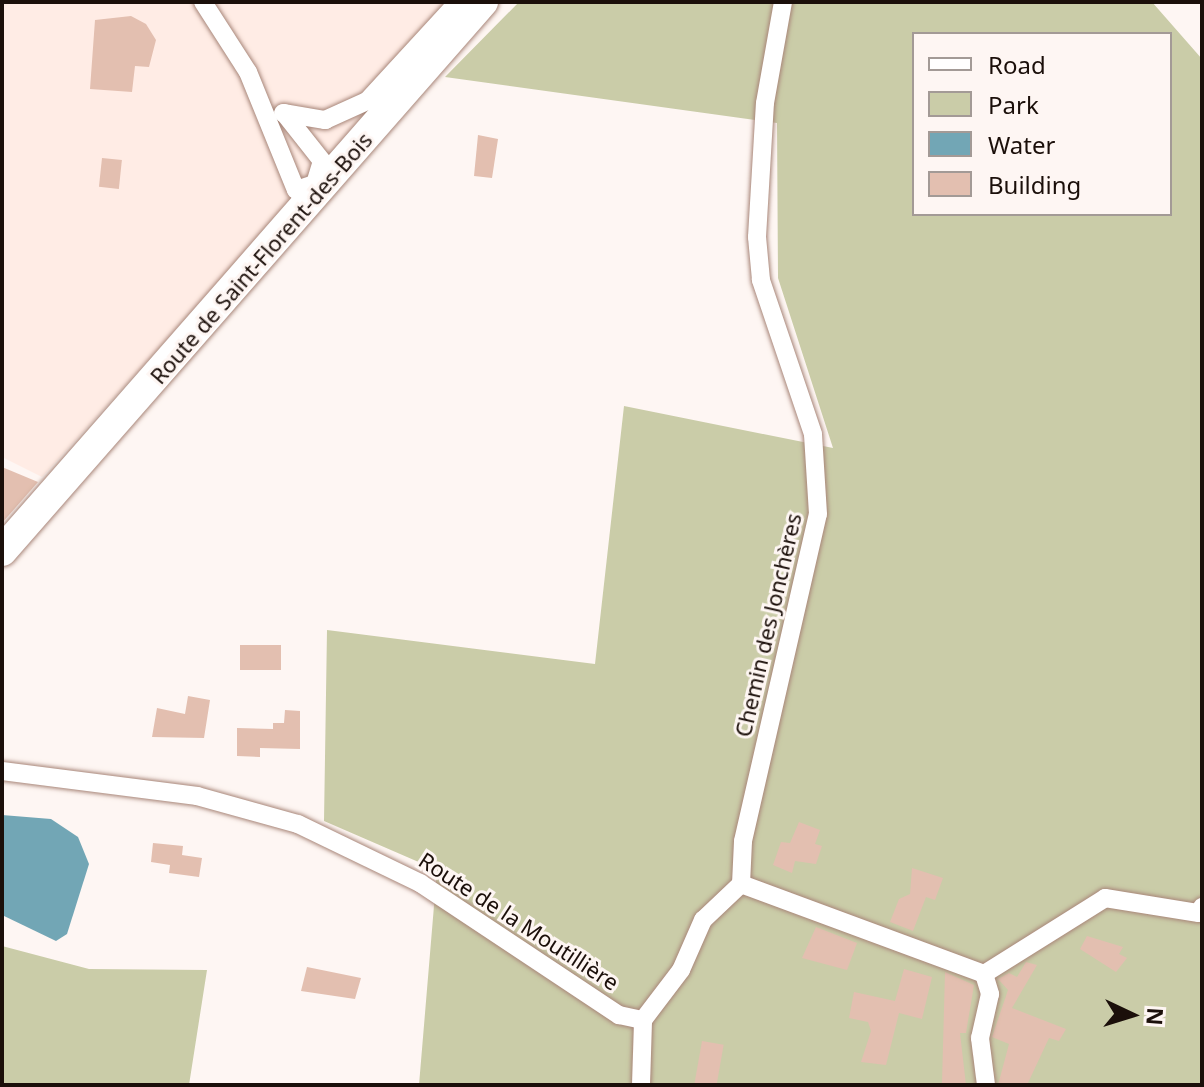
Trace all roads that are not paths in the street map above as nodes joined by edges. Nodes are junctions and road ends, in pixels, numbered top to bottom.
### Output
1 (203, 2) edge
2 (458, 2) edge
3 (465, 2) edge
4 (483, 2) edge
5 (783, 2) edge
6 (248, 72) junction
7 (283, 113) junction
8 (358, 146) junction
9 (311, 178) junction
10 (208, 318) junction
11 (36, 512) junction
12 (2, 551) edge
13 (2, 771) edge
14 (741, 884) junction
15 (1200, 910) edge
16 (984, 974) junction
17 (643, 1020) junction
18 (641, 1085) edge
19 (986, 1085) edge

1 - 6 street
2 - 7 street
3 - 9 main road, Route de Saint-Florent-des-Bois
4 - 8 main road, Route de Saint-Florent-des-Bois
5 - 14 street, Chemin des Jonchères
6 - 7 street
6 - 9 street
7 - 9 street
8 - 9 street
8 - 10 main road, Route de Saint-Florent-des-Bois
9 - 10 street
9 - 11 main road, Route de Saint-Florent-des-Bois
10 - 11 main road, Route de Saint-Florent-des-Bois
11 - 12 main road, Route de Saint-Florent-des-Bois
13 - 17 street, Route de la Moutillière
14 - 16 street
14 - 17 street
15 - 16 street
16 - 19 street
17 - 18 street

